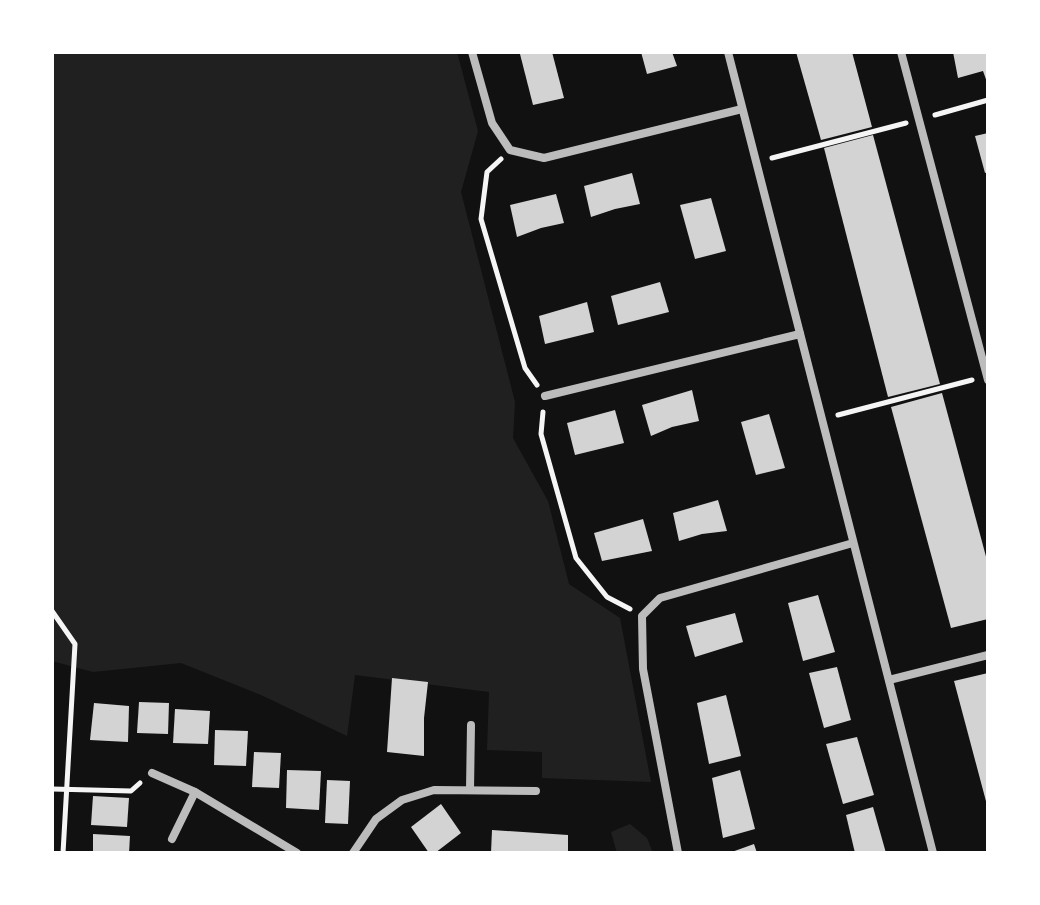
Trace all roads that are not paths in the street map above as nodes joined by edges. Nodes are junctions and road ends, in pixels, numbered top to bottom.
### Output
1 (472, 52) edge
2 (728, 52) edge
3 (901, 52) edge
4 (742, 109) junction
5 (800, 334) junction
6 (987, 378) edge
7 (545, 396) dead end
8 (853, 543) junction
9 (988, 655) edge
10 (889, 680) junction
11 (471, 725) dead end
12 (152, 773) road end
13 (470, 790) junction
14 (536, 791) dead end
15 (195, 792) junction
16 (172, 839) dead end
17 (297, 853) edge
18 (353, 853) edge
19 (678, 853) edge
20 (933, 853) edge

1 - 4 street
2 - 4 street
3 - 6 street
4 - 5 street
5 - 7 street
5 - 8 street
8 - 10 street
8 - 19 street
9 - 10 street
10 - 20 street
11 - 13 street
12 - 15 street
13 - 14 street
13 - 18 street
15 - 16 street
15 - 17 street

